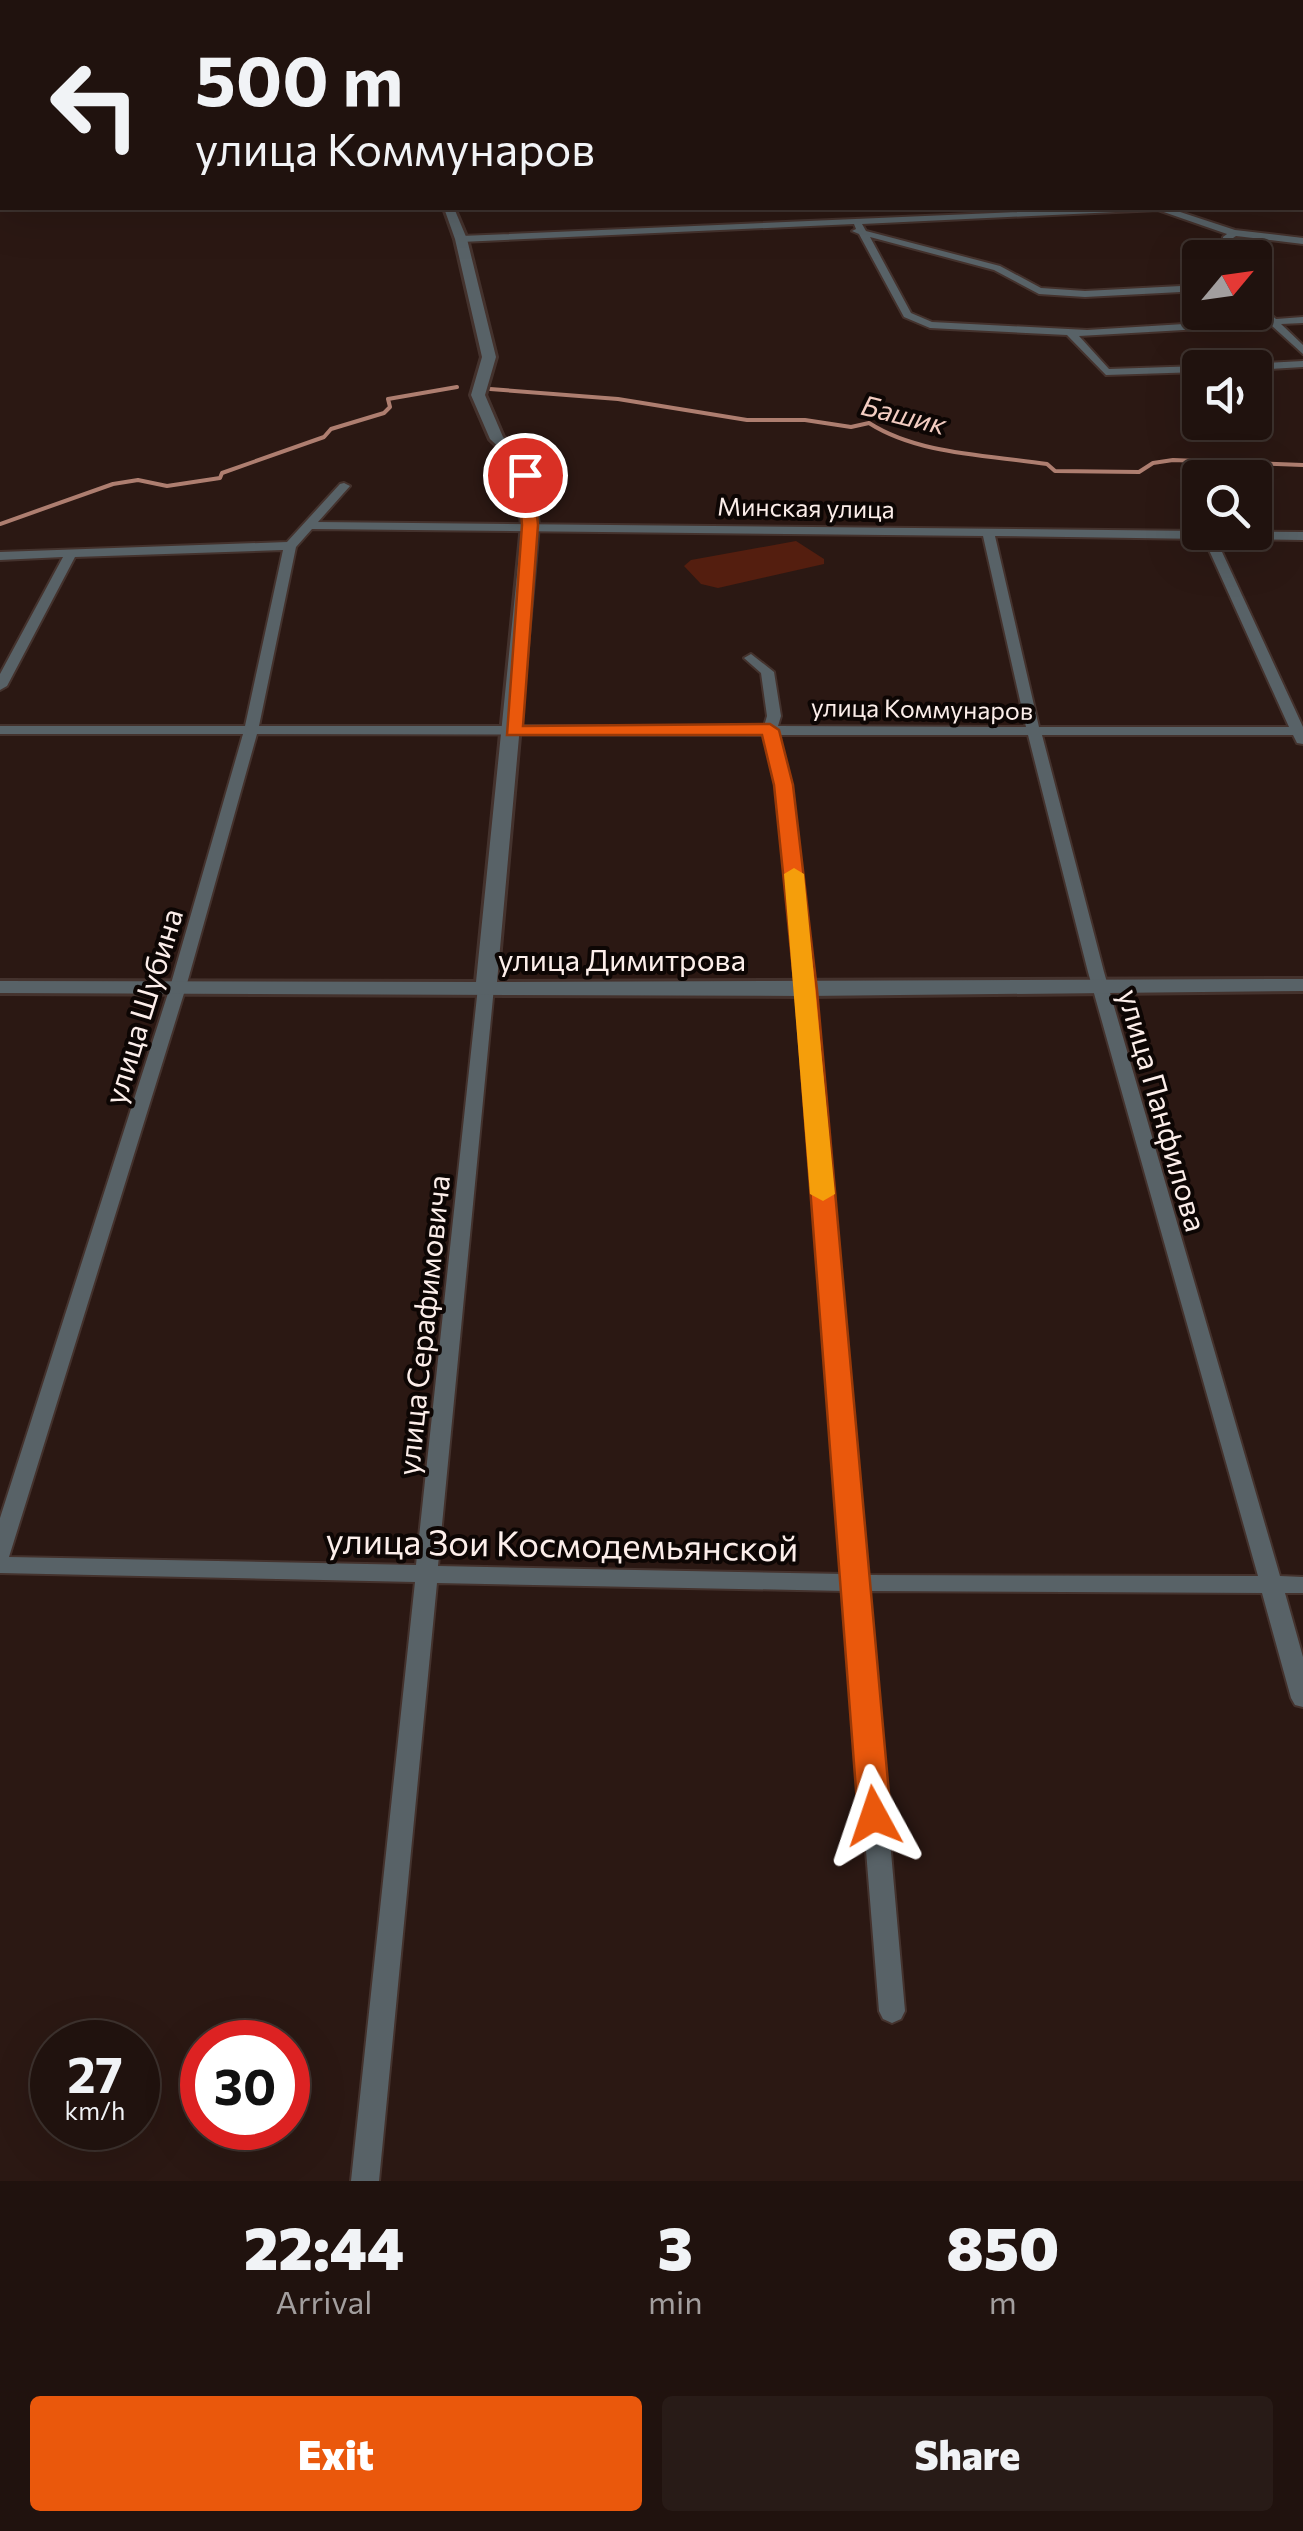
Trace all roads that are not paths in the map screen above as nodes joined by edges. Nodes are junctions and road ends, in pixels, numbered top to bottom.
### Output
1 (450, 210) edge
2 (1116, 210) edge
3 (1165, 210) edge
4 (857, 222) junction
5 (830, 223) junction
6 (1234, 233) junction
7 (864, 234) junction
8 (461, 239) junction
9 (1228, 240) edge
10 (1303, 242) edge
11 (1182, 289) edge
12 (1303, 320) edge
13 (1272, 322) edge
14 (1272, 324) edge
15 (1182, 326) edge
16 (1069, 332) junction
17 (1303, 351) edge
18 (1303, 364) edge
19 (1272, 366) edge
20 (1182, 369) edge
21 (344, 486) dead end
22 (309, 525) junction
23 (530, 525) junction
24 (988, 532) junction
25 (1182, 536) edge
26 (1272, 536) edge
27 (1303, 536) edge
28 (290, 546) junction
29 (1215, 550) edge
30 (72, 552) junction
31 (0, 556) edge
32 (751, 658) dead end
33 (0, 686) edge
34 (0, 730) edge
35 (770, 730) junction
36 (251, 731) junction
37 (514, 731) junction
38 (1033, 732) junction
39 (1301, 735) edge
40 (1303, 985) edge
41 (1100, 986) junction
42 (0, 987) edge
43 (486, 987) junction
44 (178, 988) junction
45 (806, 990) junction
46 (0, 1553) edge
47 (0, 1565) edge
48 (426, 1576) junction
49 (854, 1583) junction
50 (1272, 1585) junction
51 (1303, 1585) edge
52 (1303, 1698) edge
53 (892, 2011) dead end
54 (365, 2181) edge

1 - 8 street
2 - 4 street
3 - 6 street
4 - 5 street
4 - 7 street
5 - 7 street
5 - 8 street
6 - 9 street
6 - 10 street
7 - 11 street
7 - 16 street
8 - 23 street, улица Серафимовича
12 - 13 street
14 - 17 street
15 - 16 street
16 - 20 street
18 - 19 street
21 - 22 street
22 - 23 street, Минская улица
22 - 28 street
23 - 24 street, Минская улица
23 - 37 street, улица Серафимовича
24 - 25 street, Минская улица
24 - 38 street, улица Панфилова
26 - 27 street, Минская улица
28 - 30 street
28 - 36 street, улица Шубина
29 - 39 street
30 - 31 street
30 - 33 street
32 - 35 street
34 - 36 street, улица Коммунаров
35 - 37 street, улица Коммунаров
35 - 38 street, улица Коммунаров
35 - 45 street
36 - 37 street, улица Коммунаров
36 - 44 street, улица Шубина
37 - 43 street, улица Серафимовича
38 - 39 street, улица Коммунаров
38 - 41 street, улица Панфилова
40 - 41 street, улица Димитрова
41 - 45 street, улица Димитрова
41 - 50 street, улица Панфилова
42 - 44 street, улица Димитрова
43 - 44 street, улица Димитрова
43 - 45 street, улица Димитрова
43 - 48 street, улица Серафимовича
44 - 46 street, улица Шубина
45 - 49 street
47 - 48 street, улица Зои Космодемьянской
48 - 49 street, улица Зои Космодемьянской
48 - 54 street, улица Серафимовича
49 - 50 street, улица Зои Космодемьянской
49 - 53 street
50 - 51 street, улица Зои Космодемьянской
50 - 52 street, улица Панфилова

